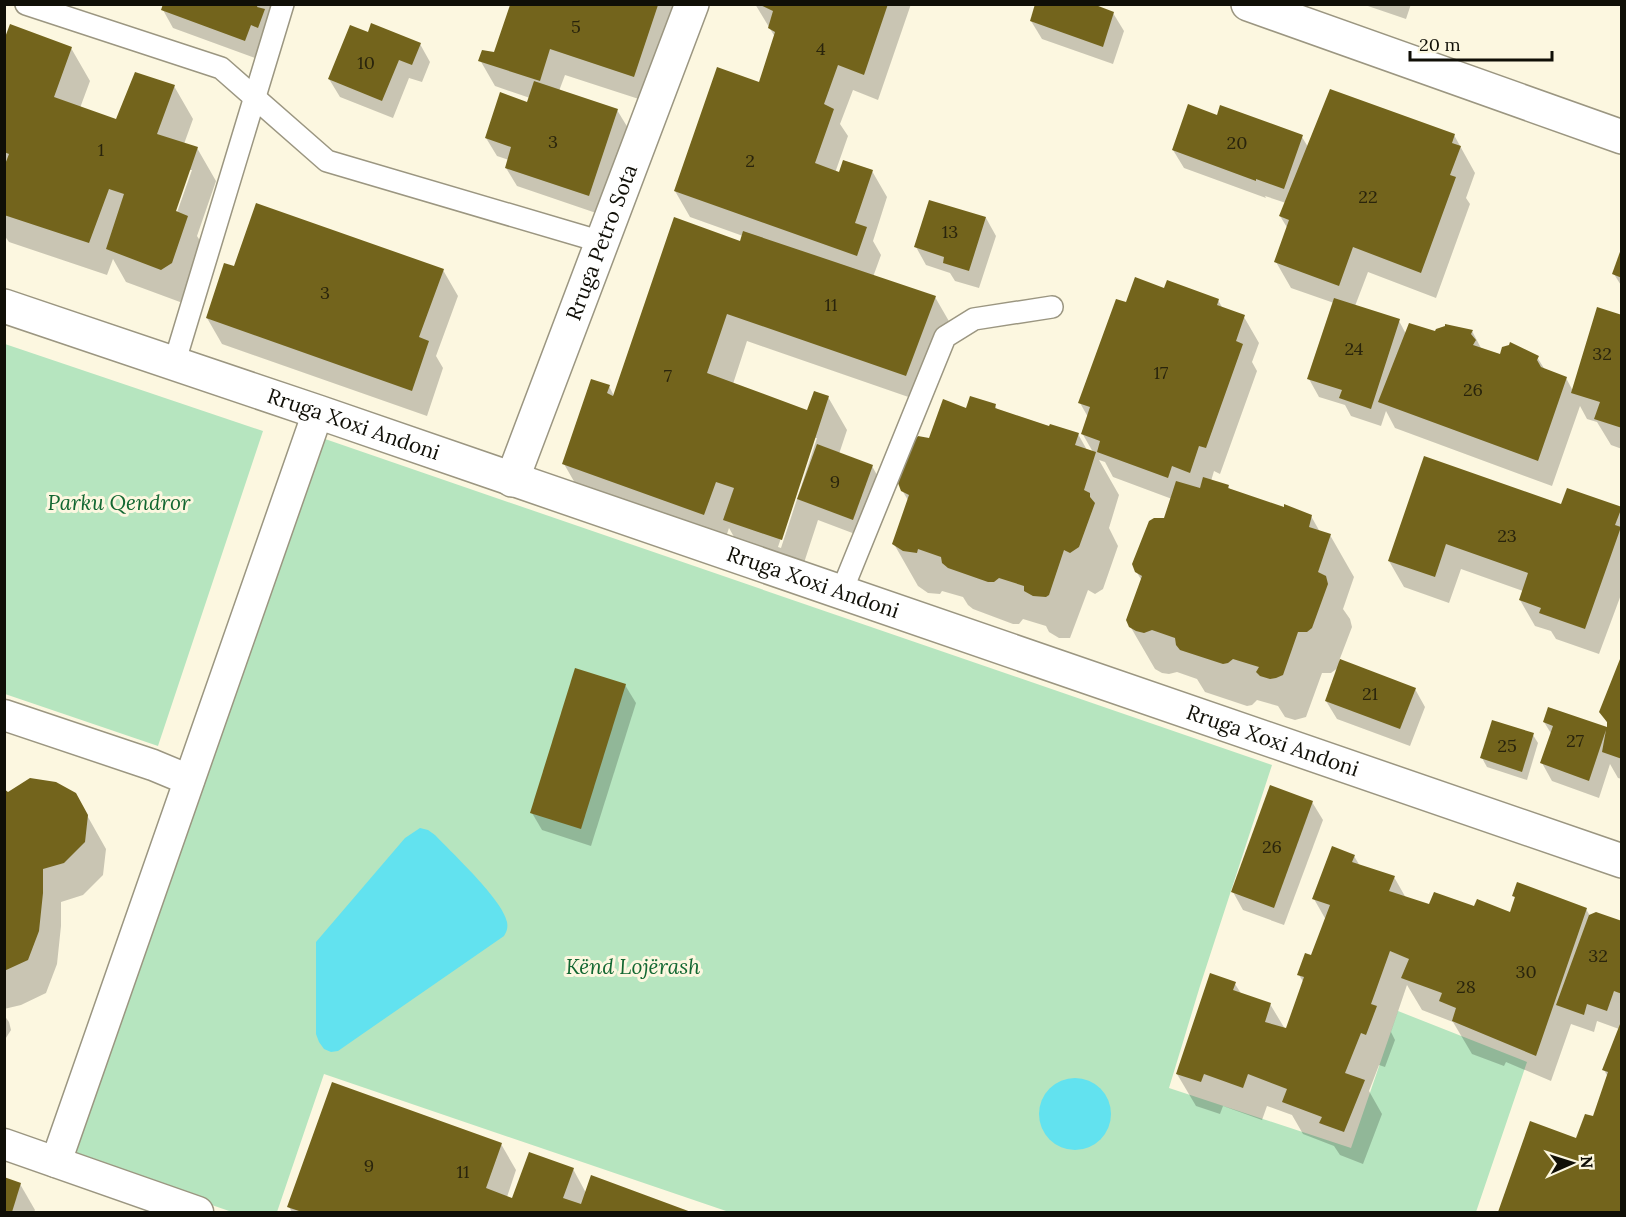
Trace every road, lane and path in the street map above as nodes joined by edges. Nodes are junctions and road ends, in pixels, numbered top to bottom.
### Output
1 (26, 4) edge
2 (283, 4) edge
3 (692, 4) edge
4 (1248, 4) edge
5 (255, 98) junction
6 (1622, 136) edge
7 (602, 242) junction
8 (4, 306) edge
9 (1052, 307) dead end
10 (174, 364) junction
11 (318, 412) junction
12 (512, 480) junction
13 (841, 593) junction
14 (4, 715) edge
15 (189, 780) junction
16 (1622, 861) edge
17 (4, 1144) edge
18 (56, 1162) junction
19 (198, 1212) edge

1 - 5 lane
2 - 5 lane
3 - 7 street, Rruga Petro Sota
4 - 6 street
5 - 7 lane
5 - 10 lane
7 - 12 street, Rruga Petro Sota
8 - 10 street, Rruga Xoxi Andoni
9 - 13 lane
10 - 11 street, Rruga Xoxi Andoni
11 - 12 street, Rruga Xoxi Andoni
11 - 15 street
12 - 13 street, Rruga Xoxi Andoni
13 - 16 street, Rruga Xoxi Andoni
14 - 15 street
15 - 18 street
17 - 18 street
18 - 19 street

